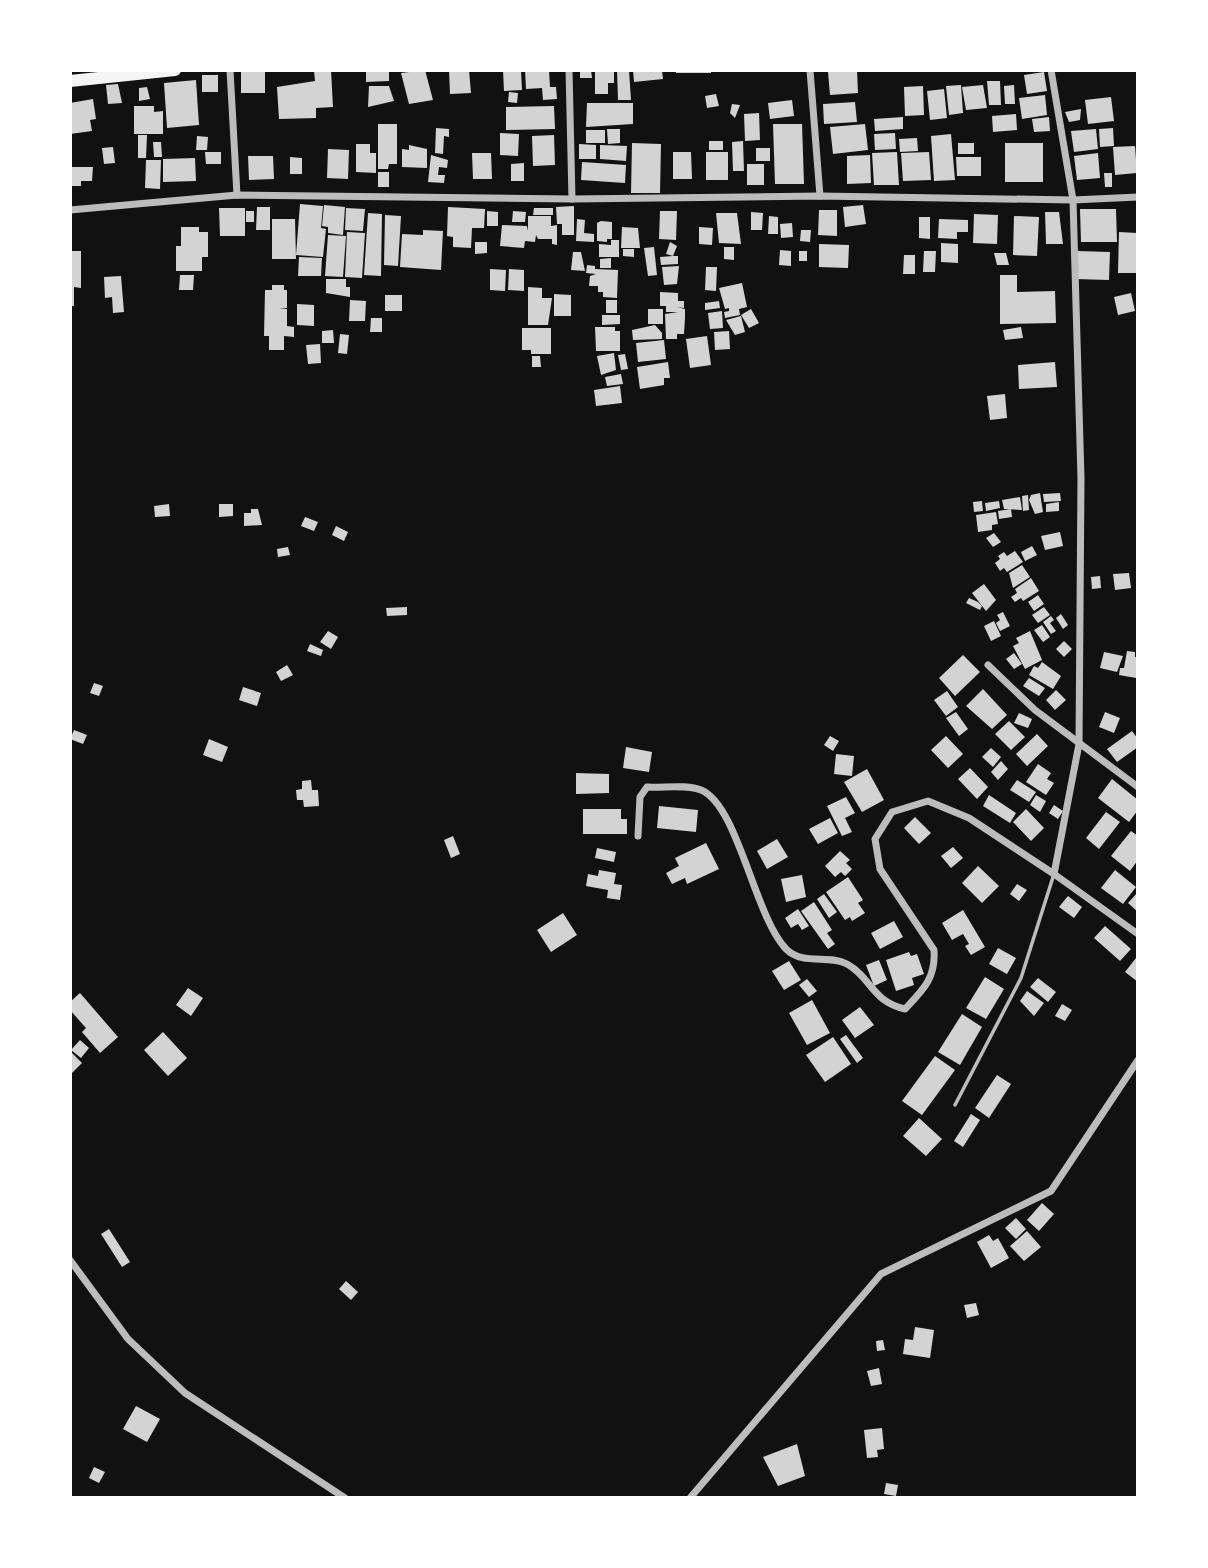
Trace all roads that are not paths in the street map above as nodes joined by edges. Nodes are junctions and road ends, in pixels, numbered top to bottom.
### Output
1 (175, 70) edge
2 (230, 70) edge
3 (569, 70) edge
4 (810, 70) edge
5 (1051, 70) edge
6 (70, 81) edge
7 (237, 195) junction
8 (820, 196) junction
9 (1138, 197) edge
10 (572, 199) junction
11 (1073, 200) junction
12 (70, 210) edge
13 (988, 665) dead end
14 (1079, 744) junction
15 (1138, 787) edge
16 (638, 835) dead end
17 (1054, 874) junction
18 (1138, 934) edge
19 (1138, 1060) edge
20 (955, 1105) dead end
21 (70, 1260) edge
22 (345, 1498) edge
23 (690, 1498) edge

1 - 6 main road
2 - 7 street
3 - 10 street
4 - 8 street
5 - 11 street
7 - 10 street
7 - 12 street
8 - 10 street
8 - 11 street
9 - 11 street
11 - 14 street
13 - 14 street
14 - 15 street
14 - 17 street
16 - 17 street
17 - 18 street
17 - 20 lane
19 - 23 street
21 - 22 street

